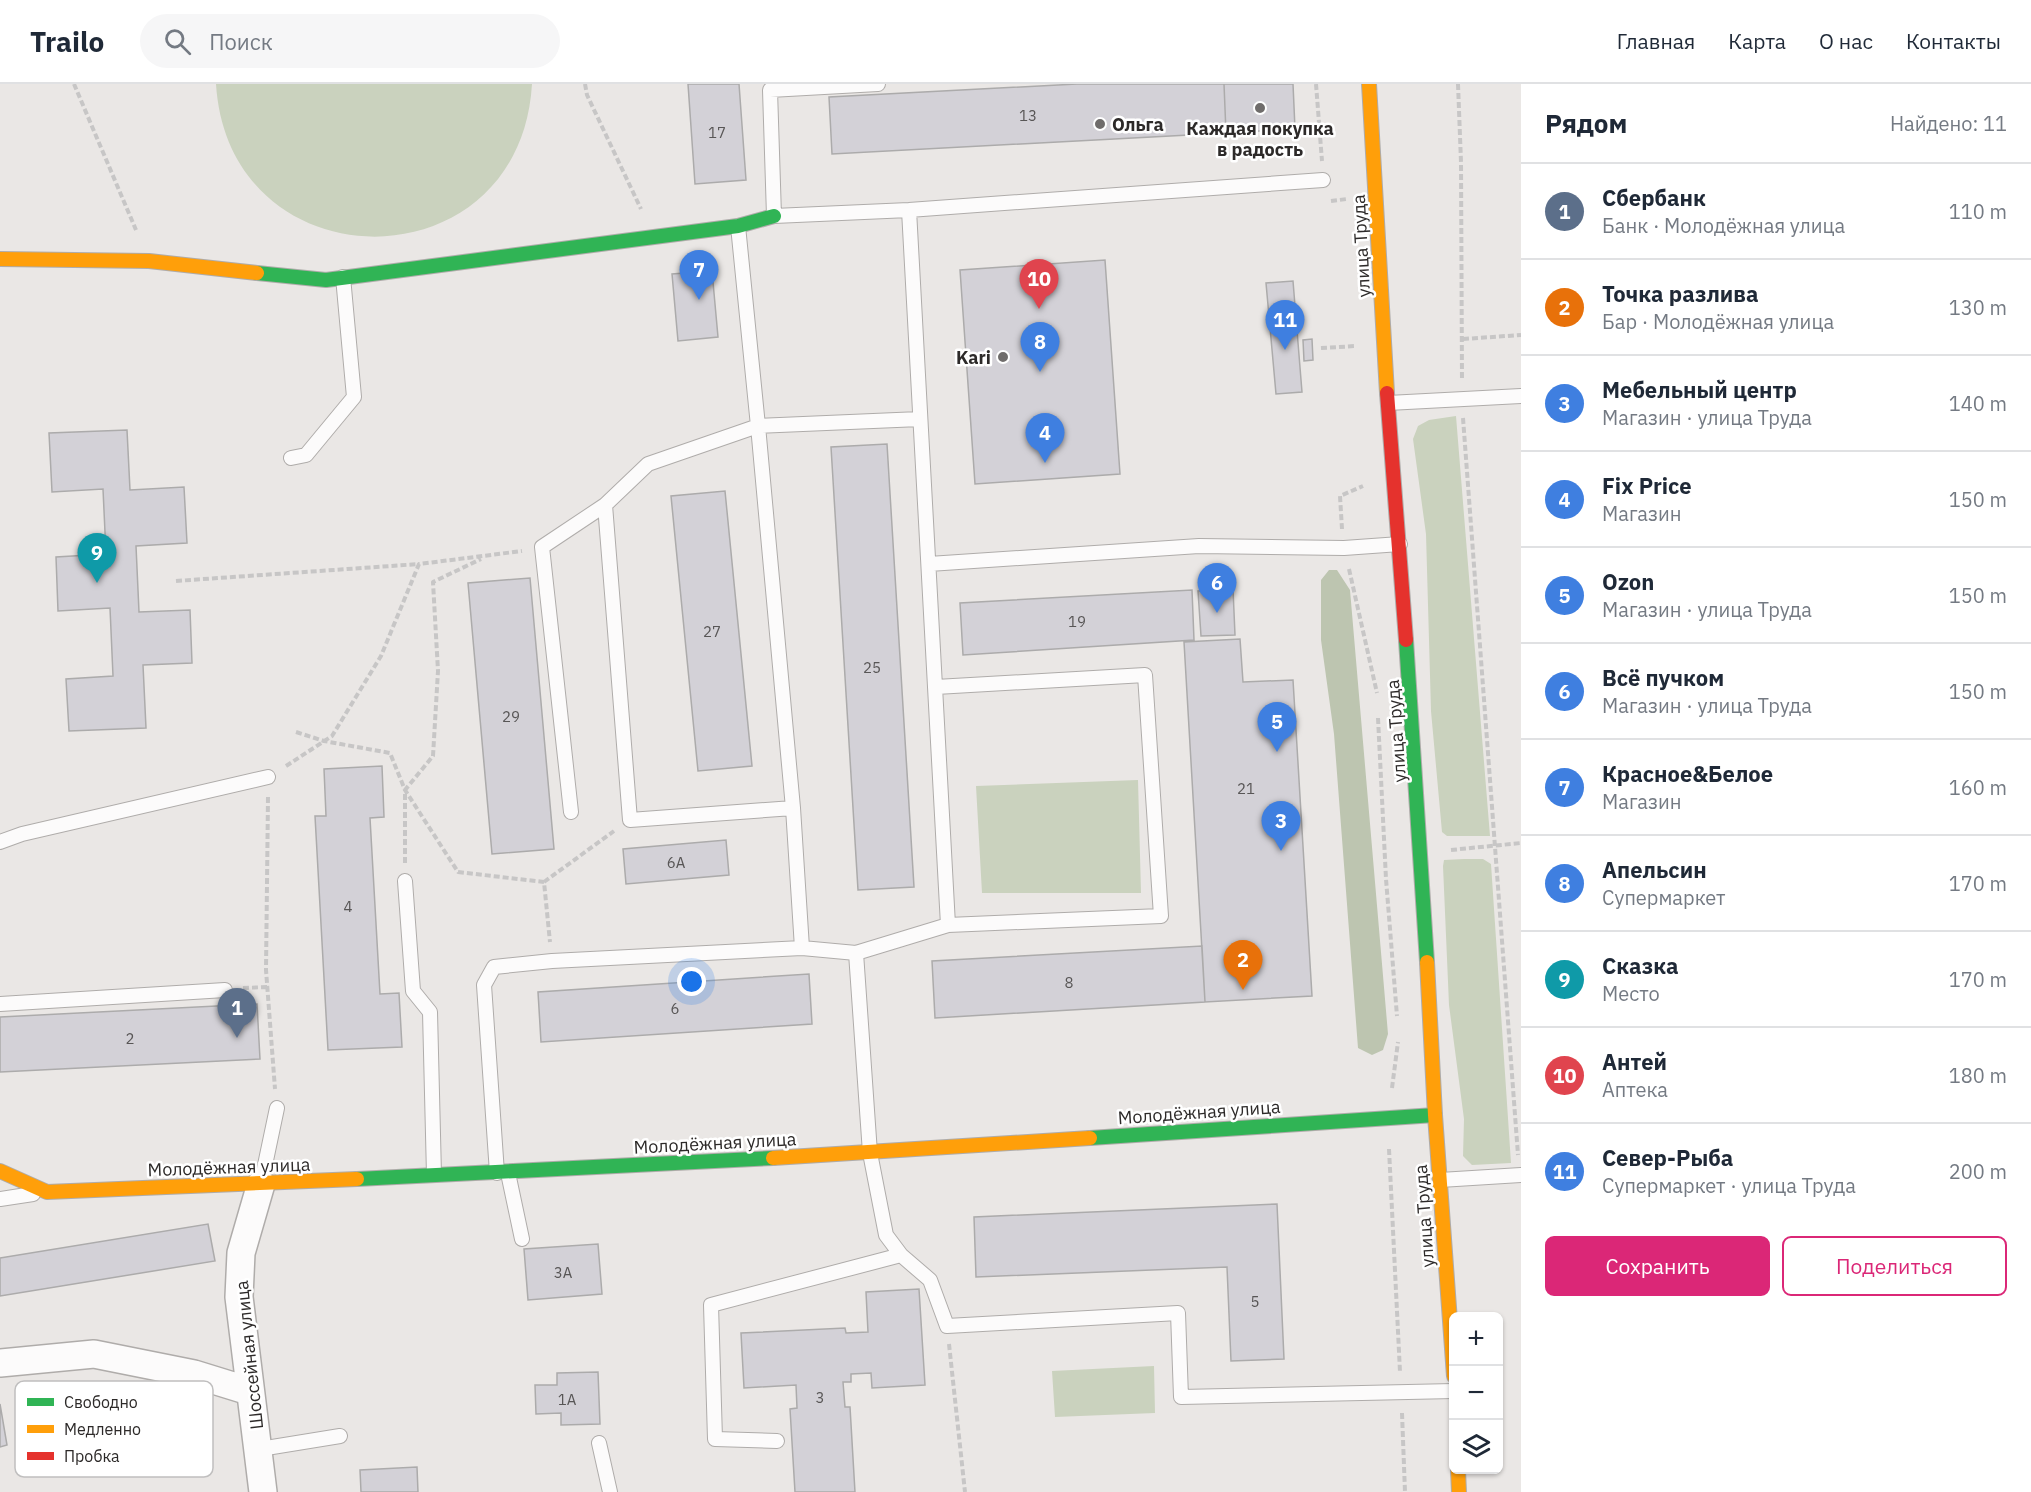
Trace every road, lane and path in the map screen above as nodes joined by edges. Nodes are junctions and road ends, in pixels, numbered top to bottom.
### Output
1 (74, 84) edge
2 (585, 84) edge
3 (878, 84) edge
4 (1316, 84) edge
5 (1369, 84) edge
6 (1458, 84) edge
7 (769, 87) edge
8 (1323, 180) junction
9 (1358, 198) dead end
10 (909, 210) junction
11 (774, 216) junction
12 (738, 226) junction
13 (653, 236) junction
14 (0, 260) edge
15 (149, 261) junction
16 (343, 277) junction
17 (1521, 335) edge
18 (1463, 339) junction
19 (1360, 340) dead end
20 (1321, 348) dead end
21 (1521, 396) edge
22 (1462, 400) junction
23 (1388, 402) junction
24 (920, 419) junction
25 (758, 426) junction
26 (291, 458) dead end
27 (1366, 485) dead end
28 (605, 505) junction
29 (1400, 544) junction
30 (542, 547) junction
31 (1344, 548) junction
32 (484, 558) junction
33 (419, 564) junction
34 (928, 564) junction
35 (176, 581) dead end
36 (936, 687) junction
37 (1378, 705) dead end
38 (1378, 716) dead end
39 (296, 732) dead end
40 (324, 741) junction
41 (268, 777) junction
42 (405, 790) junction
43 (793, 808) junction
44 (571, 812) dead end
45 (630, 820) junction
46 (0, 842) edge
47 (1521, 843) edge
48 (1497, 845) junction
49 (1442, 851) dead end
50 (405, 881) joint
51 (544, 882) junction
52 (948, 925) junction
53 (802, 948) junction
54 (856, 953) junction
55 (552, 961) junction
56 (225, 990) dead end
57 (0, 1004) edge
58 (1397, 1018) dead end
59 (1399, 1041) dead end
60 (277, 1108) joint
61 (1435, 1115) junction
62 (1389, 1117) junction
63 (870, 1153) junction
64 (0, 1171) edge
65 (502, 1173) junction
66 (434, 1175) junction
67 (1520, 1175) edge
68 (1440, 1180) junction
69 (261, 1184) junction
70 (47, 1192) junction
71 (0, 1199) edge
72 (522, 1239) dead end
73 (901, 1255) junction
74 (947, 1326) junction
75 (0, 1363) edge
76 (1453, 1366) edge
77 (249, 1391) junction
78 (1449, 1391) edge
79 (1401, 1393) junction
80 (340, 1436) dead end
81 (777, 1441) dead end
82 (599, 1443) dead end
83 (260, 1449) junction
84 (1458, 1474) edge
85 (263, 1492) edge
86 (610, 1492) edge
87 (965, 1492) edge
88 (1405, 1492) edge
89 (1459, 1492) edge

1 - 15 path
2 - 13 path
3 - 7 lane
4 - 8 path
5 - 23 street, улица Труда
6 - 18 path
7 - 11 lane
8 - 9 path
8 - 10 lane
10 - 11 lane
10 - 24 lane
11 - 12 street
12 - 13 street
12 - 25 lane
13 - 16 street
14 - 15 street
15 - 16 street
16 - 26 lane
17 - 18 path
18 - 22 path
19 - 20 path
21 - 22 lane
22 - 23 lane
22 - 48 path
23 - 29 street, улица Труда
24 - 25 lane
24 - 34 lane
25 - 28 lane
25 - 43 lane
27 - 31 path
28 - 30 lane
28 - 45 lane
29 - 31 lane
29 - 61 street, улица Труда
30 - 32 path
30 - 44 lane
31 - 34 lane
31 - 37 path
32 - 33 path
32 - 42 path
33 - 35 path
33 - 40 path
34 - 36 lane
36 - 52 lane
36 - 52 lane
38 - 58 path
39 - 40 path
40 - 41 path
40 - 42 path
41 - 46 lane
41 - 60 path
42 - 50 path
42 - 51 path
43 - 45 lane
43 - 53 lane
45 - 51 path
47 - 48 path
48 - 49 path
48 - 67 path
50 - 66 lane
51 - 55 path
52 - 54 lane
53 - 54 lane
53 - 55 lane
54 - 63 lane
55 - 65 lane
56 - 57 lane
59 - 62 path
60 - 69 lane
61 - 62 street, Молодёжная улица
61 - 68 street, улица Труда
62 - 63 street, Молодёжная улица
62 - 79 path
63 - 65 street, Молодёжная улица
63 - 73 lane
64 - 70 street, Молодёжная улица
65 - 66 street, Молодёжная улица
65 - 72 lane
66 - 69 street, Молодёжная улица
67 - 68 lane
68 - 76 street, улица Труда
69 - 70 street, Молодёжная улица
69 - 77 street, Шоссейная улица
70 - 71 lane
73 - 74 lane
73 - 81 lane
74 - 79 lane
74 - 87 path
75 - 77 street
77 - 83 street, Шоссейная улица
78 - 79 lane
79 - 88 path
80 - 83 lane
82 - 86 lane
83 - 85 street, Шоссейная улица
84 - 89 street

